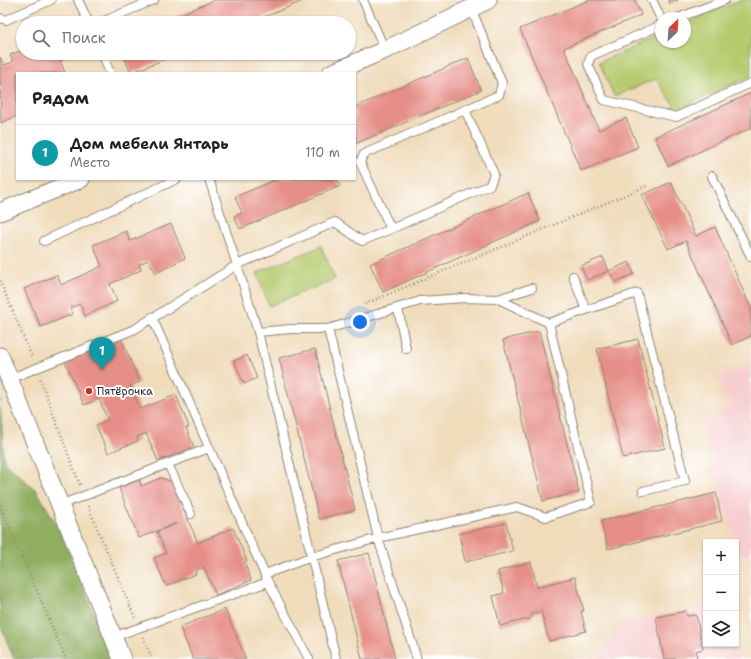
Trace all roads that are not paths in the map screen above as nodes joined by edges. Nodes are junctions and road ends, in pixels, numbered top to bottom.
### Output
1 (51, 0) edge
2 (78, 0) edge
3 (154, 0) edge
4 (363, 0) edge
5 (488, 0) edge
6 (652, 0) edge
7 (725, 0) edge
8 (471, 8) junction
9 (658, 12) edge
10 (691, 13) edge
11 (86, 16) edge
12 (116, 16) edge
13 (0, 18) edge
14 (655, 28) edge
15 (385, 50) junction
16 (105, 60) edge
17 (110, 72) edge
18 (333, 72) edge
19 (751, 83) edge
20 (465, 110) junction
21 (712, 176) dead end
22 (79, 180) edge
23 (174, 180) edge
24 (209, 180) edge
25 (0, 212) edge
26 (391, 229) junction
27 (44, 240) dead end
28 (751, 257) edge
29 (237, 265) junction
30 (573, 276) dead end
31 (532, 288) dead end
32 (498, 299) junction
33 (398, 308) junction
34 (586, 310) junction
35 (152, 317) junction
36 (549, 323) junction
37 (328, 329) junction
38 (258, 332) junction
39 (406, 349) dead end
40 (0, 356) edge
41 (9, 380) junction
42 (209, 448) junction
43 (168, 464) junction
44 (644, 491) dead end
45 (60, 505) junction
46 (191, 514) dead end
47 (378, 538) junction
48 (311, 557) junction
49 (266, 578) junction
50 (113, 637) junction
51 (122, 659) edge
52 (309, 659) edge
53 (336, 659) edge
54 (417, 659) edge

1 - 13 lane
2 - 11 lane
3 - 12 lane
4 - 15 lane
5 - 8 street
6 - 9 lane
7 - 10 lane
8 - 15 street
8 - 20 lane
14 - 19 lane
15 - 18 street
16 - 17 lane
20 - 26 lane
20 - 26 lane
21 - 28 lane
22 - 25 street
23 - 27 lane
24 - 29 lane
26 - 29 lane
29 - 35 lane
29 - 38 lane
30 - 34 lane
31 - 32 lane
32 - 33 lane
32 - 36 lane
33 - 37 lane
33 - 39 lane
34 - 36 lane
34 - 44 lane
35 - 41 lane
35 - 42 lane
36 - 47 lane
37 - 38 lane
37 - 47 lane
38 - 48 lane
40 - 41 street
41 - 45 street
42 - 43 lane
42 - 49 lane
43 - 45 lane
43 - 46 lane
45 - 50 street
47 - 48 lane
47 - 54 lane
48 - 49 lane
48 - 53 lane
49 - 50 lane
49 - 52 lane
50 - 51 street

